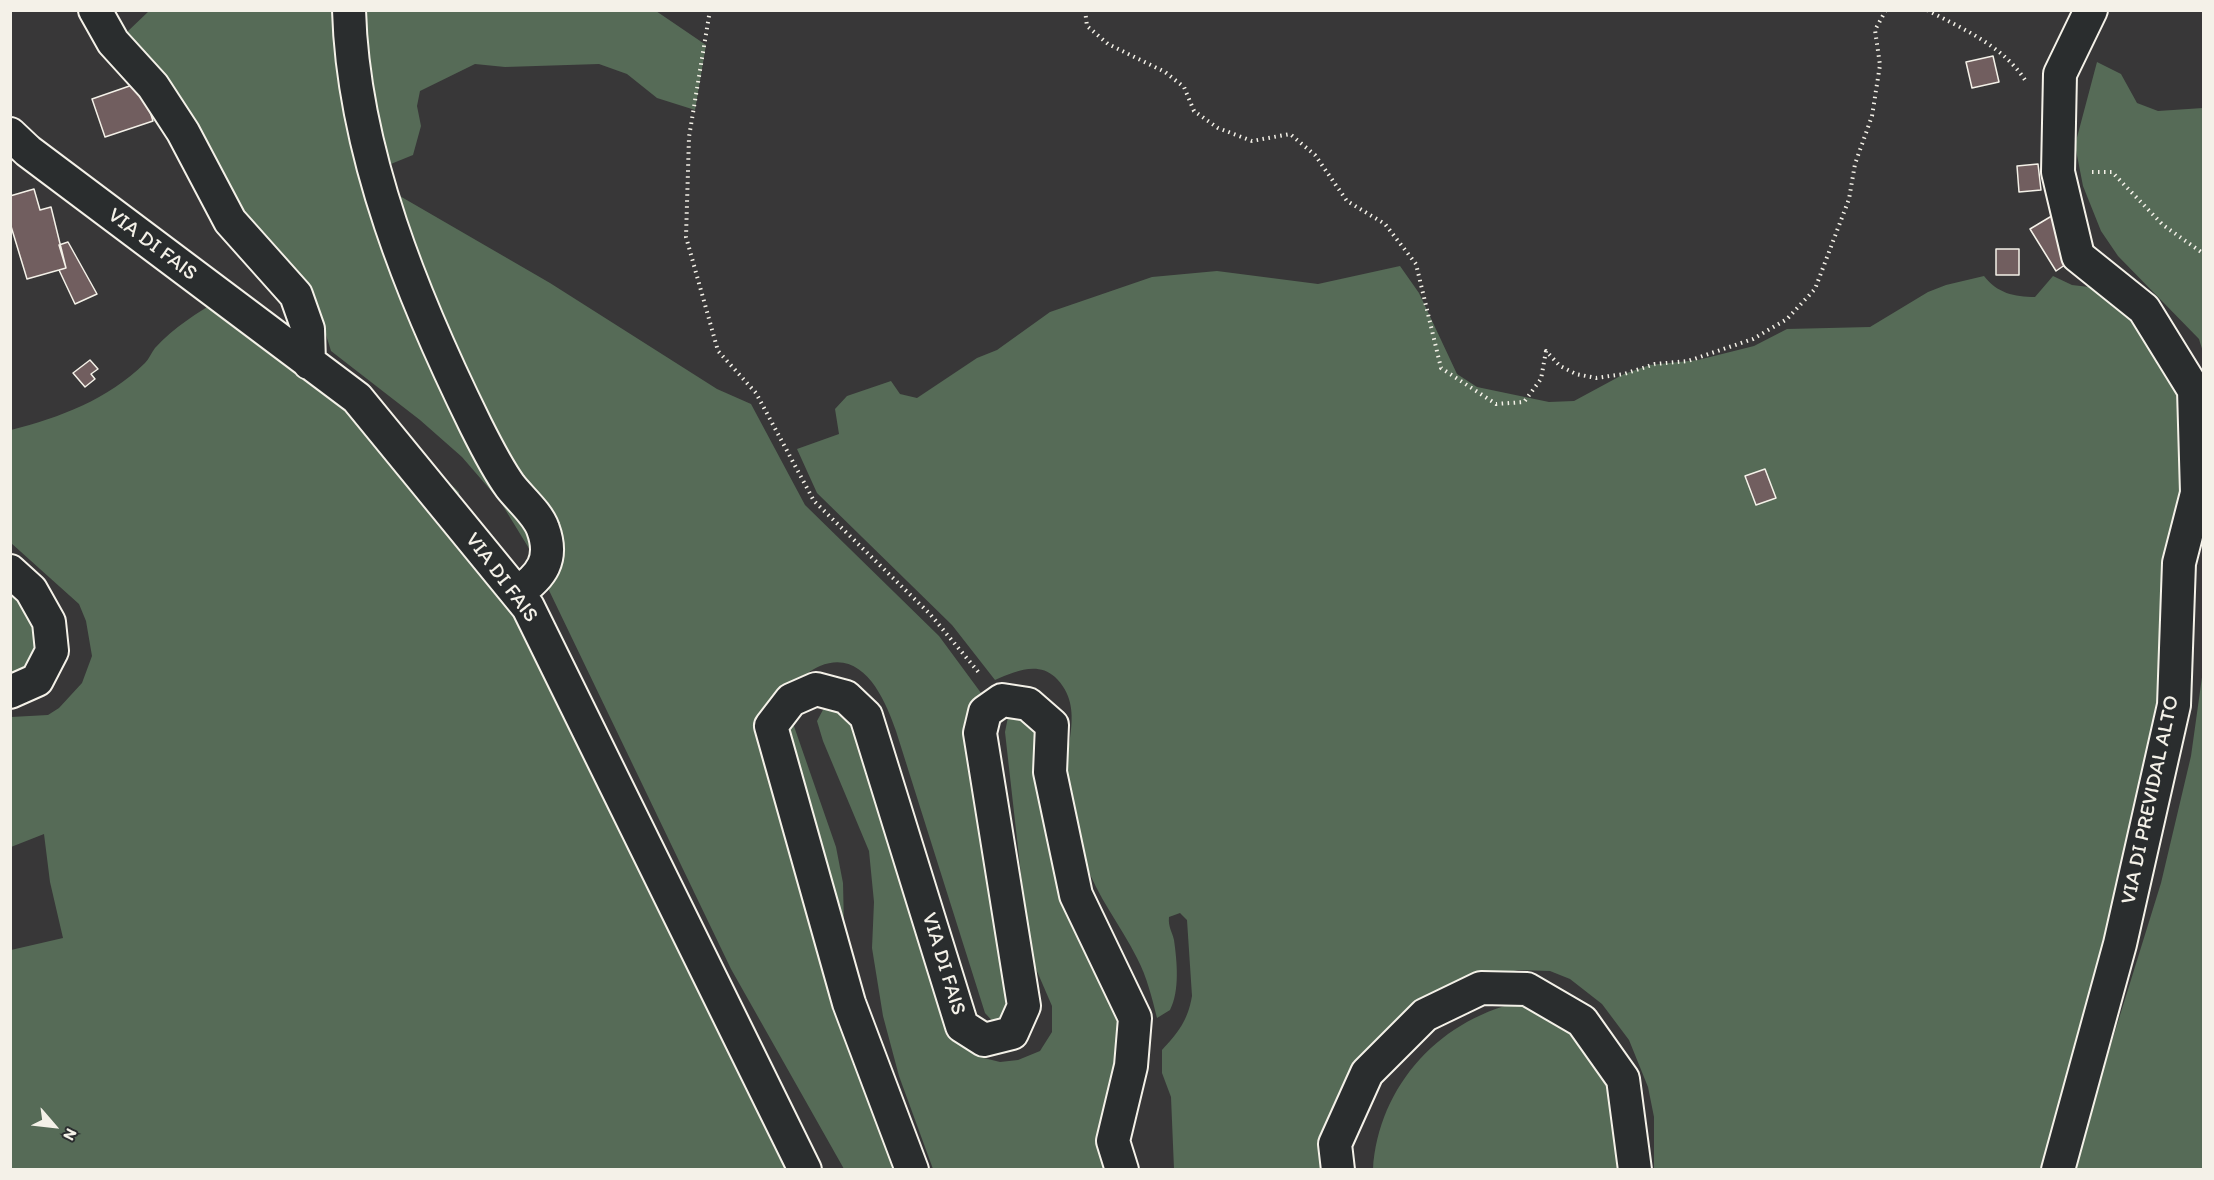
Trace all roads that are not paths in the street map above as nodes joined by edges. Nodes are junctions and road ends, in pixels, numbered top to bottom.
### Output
1 (95, 10) edge
2 (349, 10) edge
3 (2091, 10) edge
4 (10, 134) edge
5 (309, 363) junction
6 (10, 572) edge
7 (517, 593) junction
8 (10, 692) edge
9 (805, 1170) edge
10 (912, 1170) edge
11 (1122, 1170) edge
12 (1338, 1170) edge
13 (1635, 1170) edge
14 (2058, 1170) edge

1 - 5 street
2 - 7 street
3 - 14 street, VIA DI PREVIDAL ALTO
4 - 5 street, VIA DI FAIS
5 - 7 street, VIA DI FAIS
6 - 8 street
7 - 9 street, VIA DI FAIS
10 - 11 street, VIA DI FAIS
12 - 13 street

